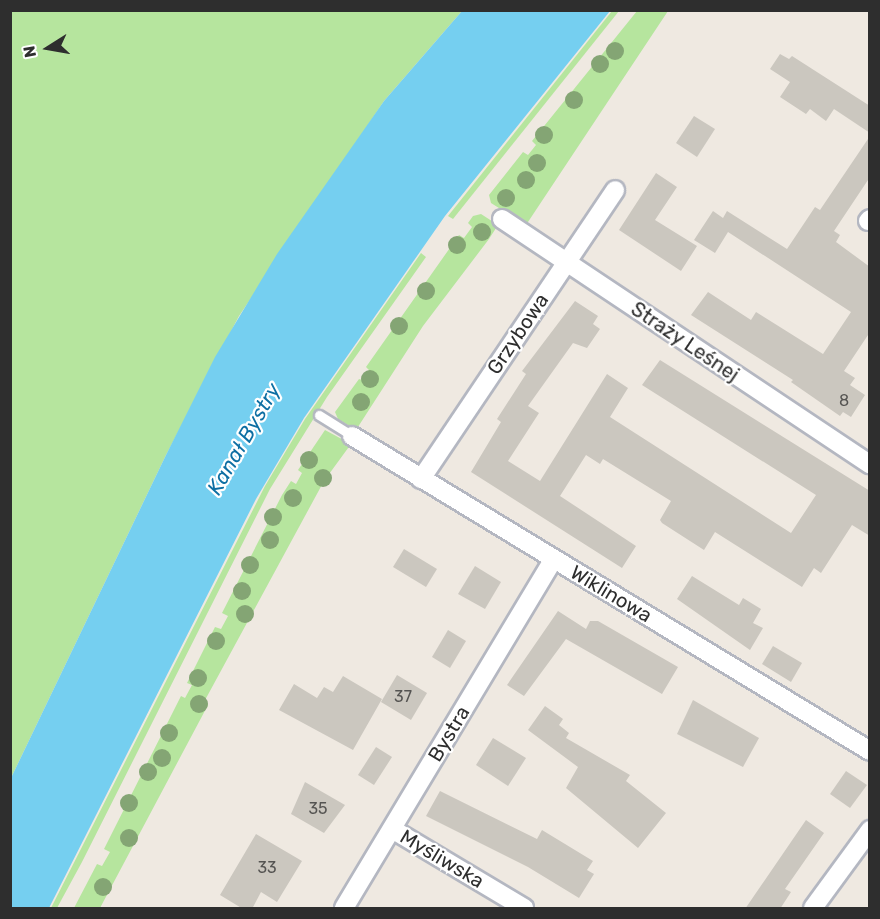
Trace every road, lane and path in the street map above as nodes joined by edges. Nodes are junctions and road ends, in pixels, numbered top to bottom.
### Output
1 (615, 190) dead end
2 (502, 219) dead end
3 (566, 263) junction
4 (319, 415) dead end
5 (352, 436) joint
6 (870, 464) edge
7 (421, 479) junction
8 (554, 559) junction
9 (870, 751) edge
10 (392, 829) junction
11 (870, 830) edge
12 (344, 909) edge
13 (524, 909) edge
14 (813, 909) edge

1 - 3 street, Grzybowa
2 - 3 street, Straży Leśnej
3 - 6 street, Straży Leśnej
3 - 7 street, Grzybowa
4 - 5 lane
5 - 7 street, Wiklinowa
7 - 8 street, Wiklinowa
8 - 9 street, Wiklinowa
8 - 10 street, Bystra
10 - 12 street, Bystra
10 - 13 street, Myśliwska
11 - 14 street

